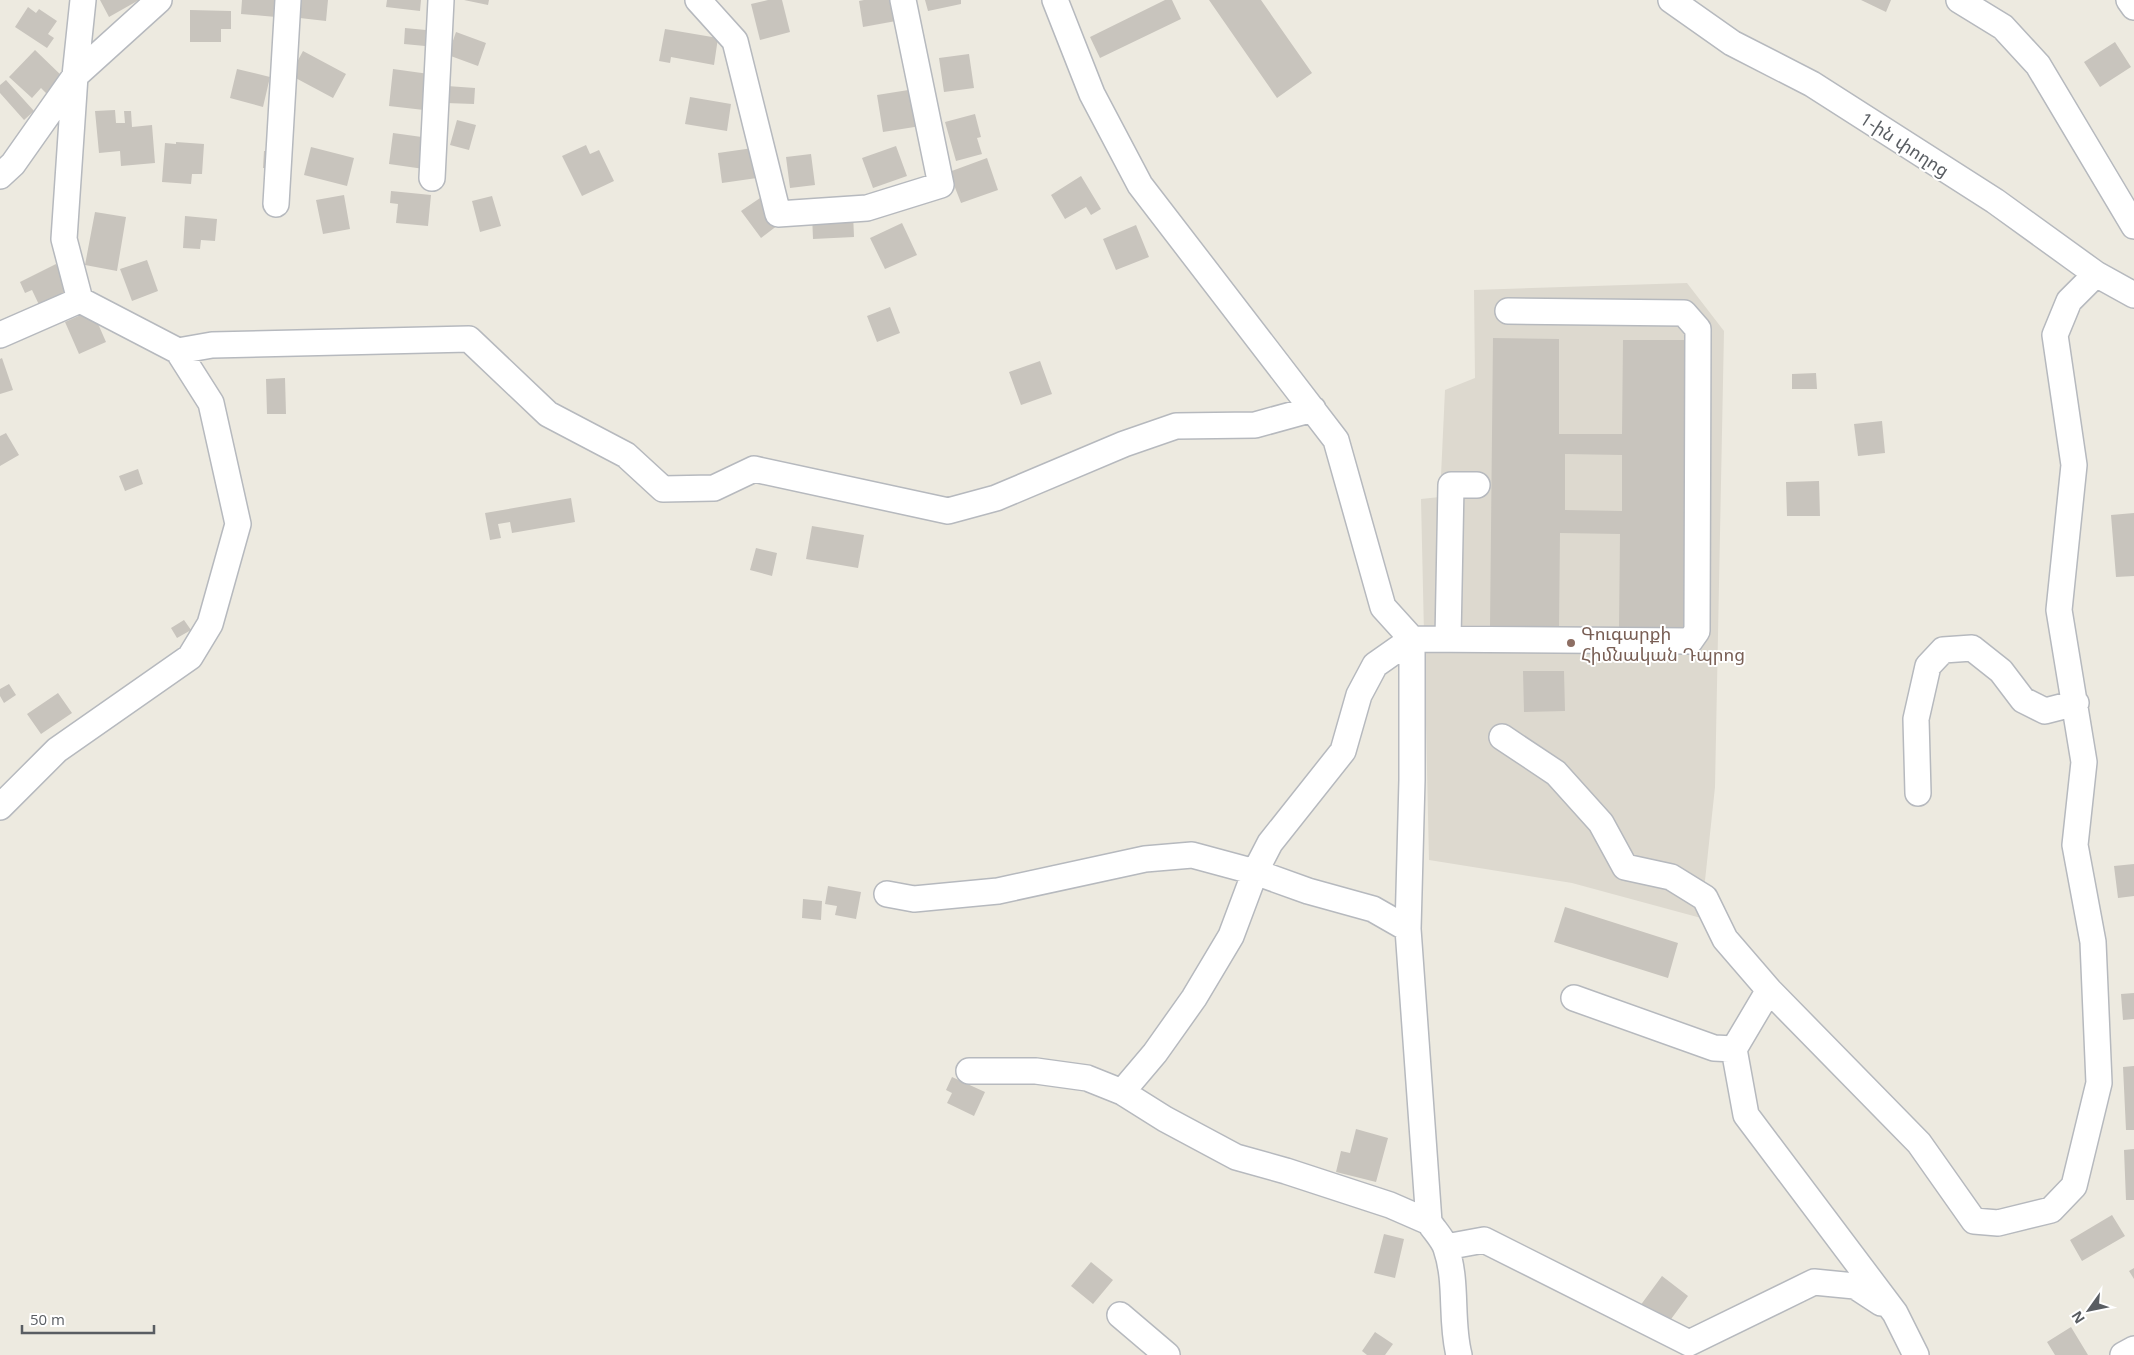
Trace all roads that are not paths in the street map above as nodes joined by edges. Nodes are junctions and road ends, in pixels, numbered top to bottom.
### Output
1 (84, 0) edge
2 (159, 0) edge
3 (288, 0) edge
4 (441, 0) edge
5 (698, 0) edge
6 (904, 0) edge
7 (1055, 0) edge
8 (1671, 0) edge
9 (1959, 0) edge
10 (2130, 0) edge
11 (2134, 7) edge
12 (75, 76) junction
13 (0, 176) edge
14 (432, 178) dead end
15 (276, 204) dead end
16 (2134, 226) edge
17 (2096, 274) junction
18 (2134, 295) edge
19 (80, 300) junction
20 (1508, 311) dead end
21 (0, 335) edge
22 (178, 351) junction
23 (1313, 409) junction
24 (1476, 485) dead end
25 (1412, 639) junction
26 (1448, 639) junction
27 (2076, 703) junction
28 (1502, 737) dead end
29 (1918, 793) dead end
30 (0, 807) edge
31 (1254, 872) junction
32 (887, 894) dead end
33 (1408, 929) junction
34 (1769, 990) junction
35 (1574, 998) dead end
36 (1734, 1049) junction
37 (968, 1071) dead end
38 (1122, 1092) junction
39 (1429, 1222) junction
40 (1446, 1247) junction
41 (1895, 1313) junction
42 (1120, 1315) dead end
43 (2134, 1349) edge
44 (1167, 1355) edge
45 (1459, 1355) edge
46 (1916, 1355) edge
47 (2123, 1355) edge

1 - 12 street
2 - 12 street
3 - 15 street
4 - 14 street
5 - 6 street
7 - 23 street
8 - 17 street, 1-ին փողոց
9 - 16 street
10 - 11 street
12 - 13 street
12 - 19 street
17 - 18 street, 1-ին փողոց
17 - 27 street
19 - 21 street
19 - 22 street
20 - 26 street
22 - 23 street
22 - 30 street
23 - 25 street
24 - 26 street
25 - 26 street
25 - 31 street
25 - 33 street
27 - 29 street
27 - 34 street
28 - 34 street
31 - 32 street
31 - 33 street
31 - 38 street
33 - 39 street
34 - 36 street
35 - 36 street
36 - 41 street
37 - 38 street
38 - 39 street
39 - 40 street
40 - 41 street
40 - 45 street
41 - 46 street
42 - 44 street
43 - 47 street

